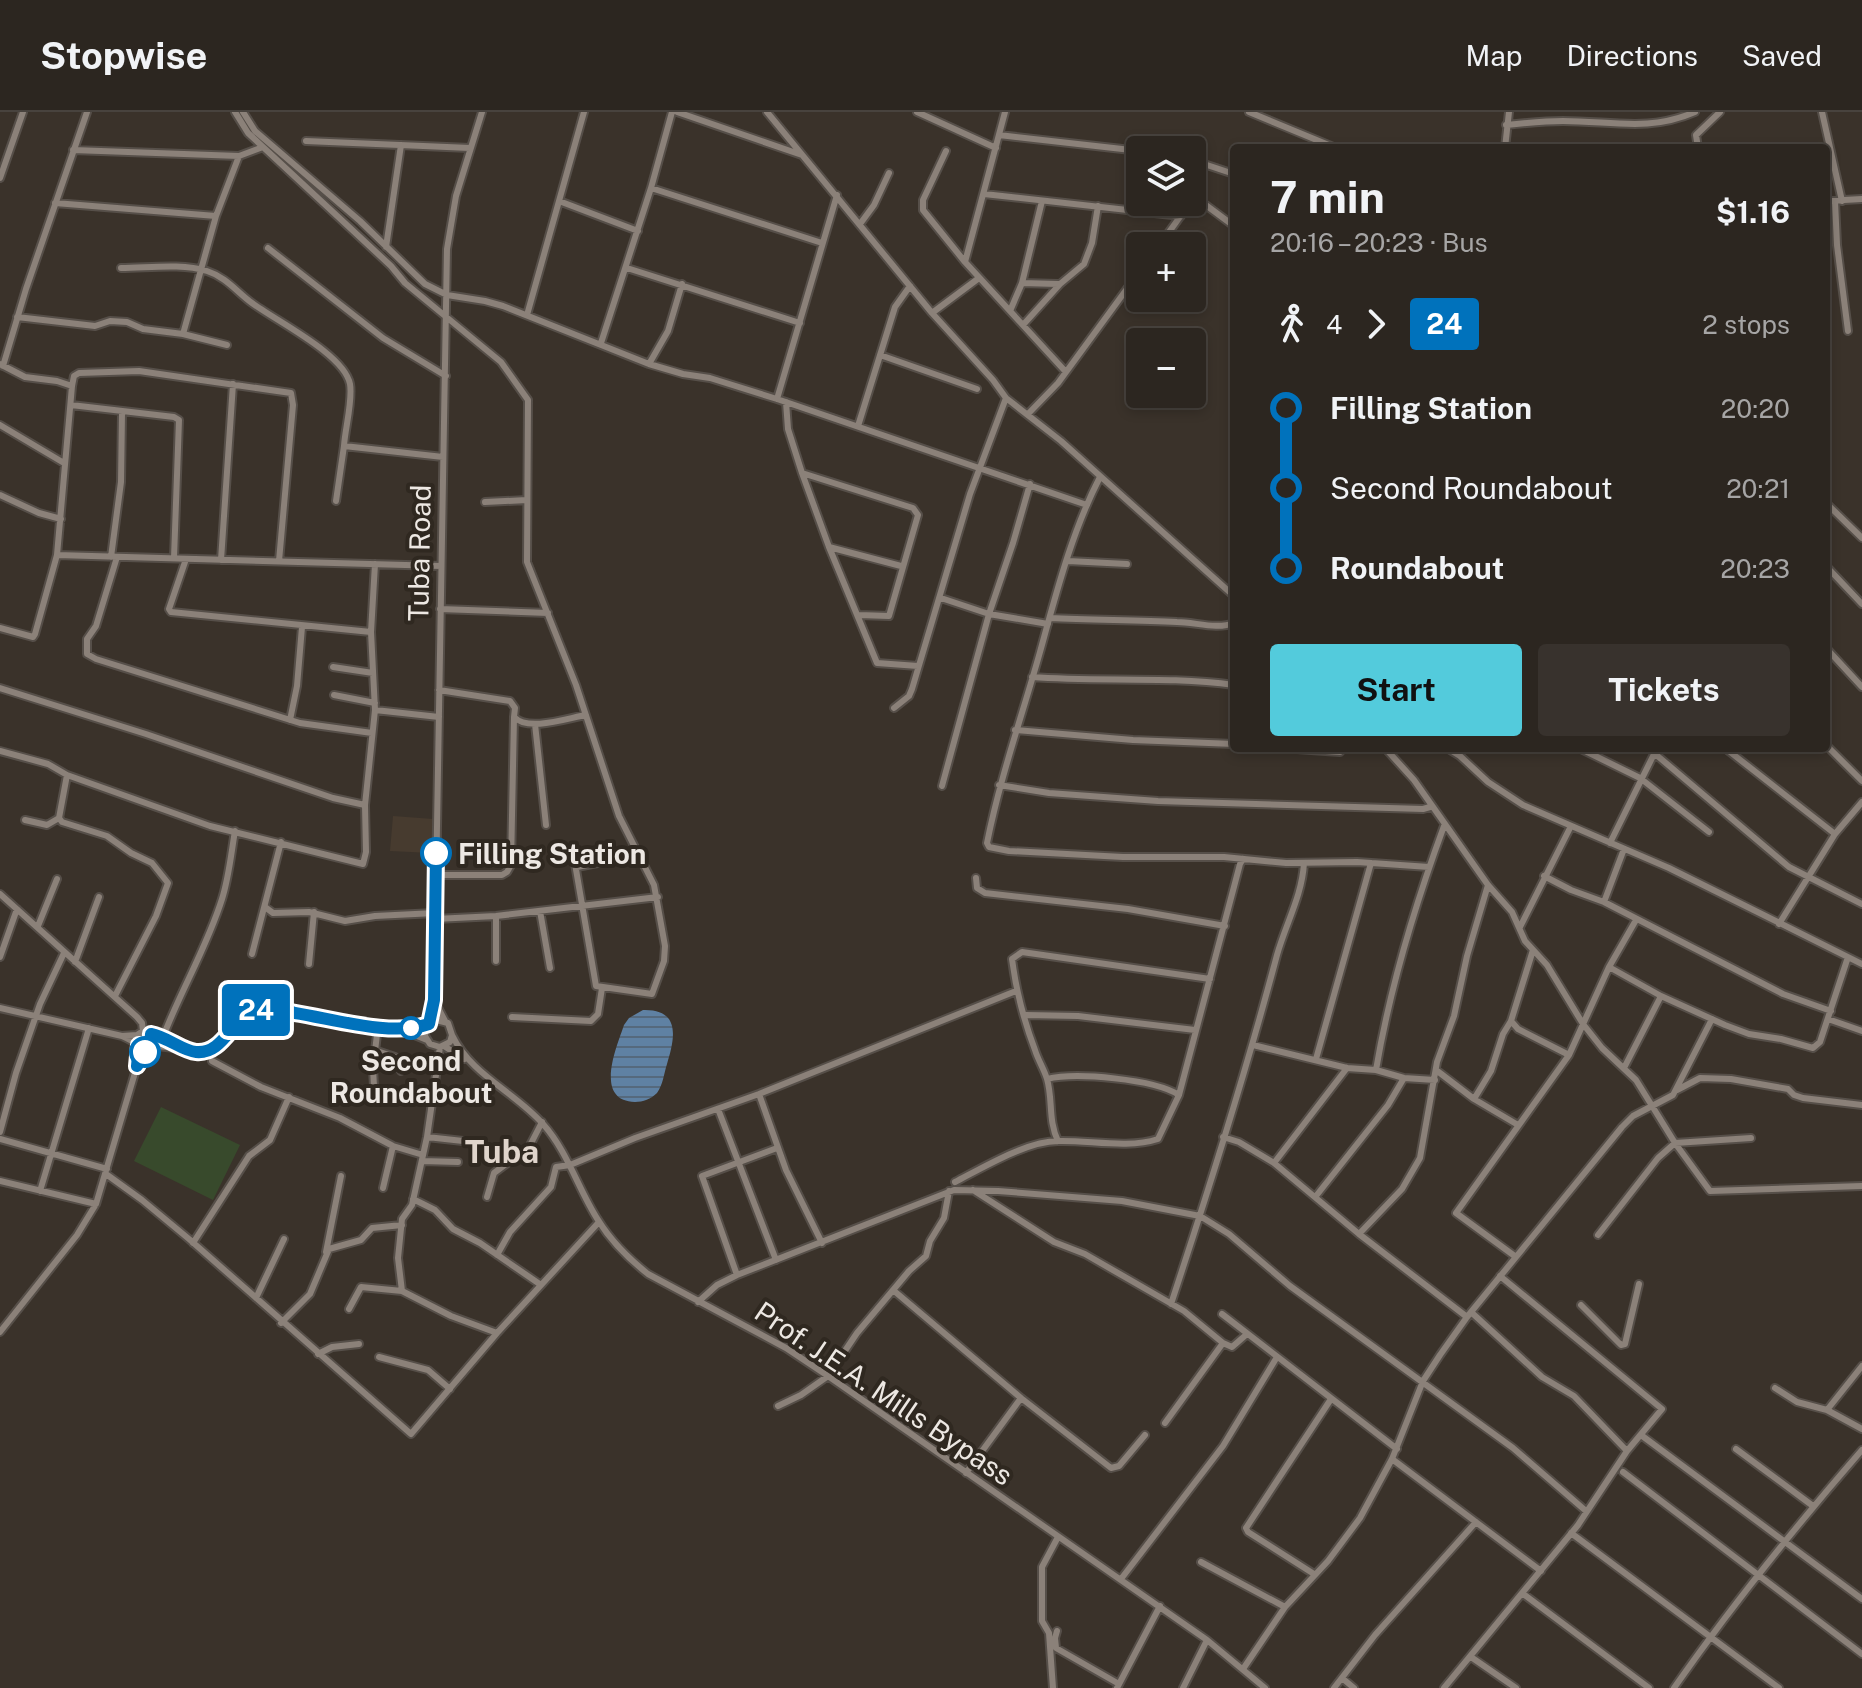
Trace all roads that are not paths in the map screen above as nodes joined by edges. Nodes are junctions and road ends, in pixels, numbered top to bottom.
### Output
1 (23, 112) edge
2 (87, 112) edge
3 (235, 112) edge
4 (243, 112) edge
5 (482, 112) edge
6 (584, 112) edge
7 (674, 112) edge
8 (767, 112) edge
9 (917, 112) edge
10 (1005, 112) edge
11 (1249, 112) edge
12 (1509, 112) edge
13 (1558, 112) edge
14 (1695, 112) edge
15 (1720, 112) edge
16 (1822, 112) edge
17 (1556, 121) junction
18 (1506, 125) junction
19 (999, 135) junction
20 (306, 141) dead end
21 (1326, 144) edge
22 (1505, 144) edge
23 (1697, 144) edge
24 (1828, 144) edge
25 (401, 145) junction
26 (263, 147) junction
27 (470, 148) junction
28 (996, 148) junction
29 (1126, 149) edge
30 (73, 150) junction
31 (946, 151) dead end
32 (802, 155) junction
33 (239, 156) junction
34 (1830, 156) edge
35 (1206, 164) edge
36 (889, 173) dead end
37 (1230, 173) edge
38 (0, 178) edge
39 (651, 188) junction
40 (984, 194) junction
41 (837, 195) junction
42 (1862, 199) edge
43 (559, 201) junction
44 (1042, 201) junction
45 (1830, 201) edge
46 (1838, 201) junction
47 (55, 203) junction
48 (1206, 203) edge
49 (1098, 206) junction
50 (1126, 209) edge
51 (216, 216) junction
52 (1181, 216) edge
53 (1230, 223) edge
54 (860, 224) junction
55 (638, 231) junction
56 (1169, 232) edge
57 (822, 243) junction
58 (386, 247) junction
59 (268, 248) dead end
60 (965, 262) junction
61 (121, 268) dead end
62 (627, 268) junction
63 (203, 270) junction
64 (979, 278) junction
65 (1022, 283) junction
66 (682, 284) junction
67 (1060, 284) junction
68 (910, 286) junction
69 (1126, 290) edge
70 (447, 295) junction
71 (1010, 311) junction
72 (932, 313) junction
73 (446, 315) junction
74 (527, 315) junction
75 (17, 317) junction
76 (800, 323) junction
77 (1023, 325) junction
78 (1848, 331) dead end
79 (183, 334) junction
80 (601, 343) junction
81 (227, 345) dead end
82 (880, 355) junction
83 (649, 364) junction
84 (2, 365) edge
85 (1065, 371) junction
86 (446, 376) junction
87 (233, 384) junction
88 (72, 386) junction
89 (977, 389) dead end
90 (1006, 398) junction
91 (777, 399) junction
92 (786, 402) junction
93 (71, 405) junction
94 (122, 413) junction
95 (1028, 414) junction
96 (0, 425) edge
97 (858, 426) junction
98 (344, 446) junction
99 (443, 457) junction
100 (64, 463) junction
101 (979, 469) junction
102 (802, 473) junction
103 (1100, 477) junction
104 (1030, 484) junction
105 (0, 495) edge
106 (527, 500) junction
107 (336, 501) dead end
108 (485, 502) dead end
109 (1087, 505) junction
110 (1830, 507) edge
111 (61, 519) junction
112 (1862, 538) edge
113 (829, 547) junction
114 (57, 555) junction
115 (114, 557) junction
116 (174, 558) junction
117 (186, 559) junction
118 (221, 560) junction
119 (279, 561) junction
120 (1068, 561) junction
121 (375, 564) junction
122 (1127, 564) dead end
123 (441, 566) junction
124 (901, 566) junction
125 (1830, 570) edge
126 (1230, 592) edge
127 (941, 598) junction
128 (1862, 604) edge
129 (440, 609) junction
130 (548, 613) junction
131 (989, 614) junction
132 (859, 615) junction
133 (1049, 621) junction
134 (1230, 625) edge
135 (302, 627) junction
136 (0, 628) edge
137 (371, 632) junction
138 (1830, 652) edge
139 (918, 666) junction
140 (333, 667) dead end
141 (373, 673) junction
142 (1032, 677) junction
143 (1230, 685) edge
144 (1862, 687) edge
145 (0, 688) edge
146 (439, 690) junction
147 (334, 695) dead end
148 (375, 707) junction
149 (894, 708) dead end
150 (586, 715) junction
151 (439, 717) junction
152 (514, 717) junction
153 (290, 720) junction
154 (535, 724) junction
155 (1015, 730) junction
156 (372, 733) junction
157 (1230, 744) edge
158 (1830, 749) edge
159 (0, 751) edge
160 (1389, 752) edge
161 (1454, 752) edge
162 (1464, 752) edge
163 (1587, 752) edge
164 (1655, 752) edge
165 (1658, 752) edge
166 (1730, 752) edge
167 (1460, 756) junction
168 (67, 775) junction
169 (1640, 778) junction
170 (1862, 781) edge
171 (999, 785) junction
172 (942, 786) dead end
173 (365, 805) junction
174 (1430, 807) junction
175 (1860, 808) edge
176 (59, 818) junction
177 (25, 820) dead end
178 (546, 825) dead end
179 (1444, 826) junction
180 (1571, 826) junction
181 (235, 831) junction
182 (1709, 832) dead end
183 (1835, 834) junction
184 (281, 842) junction
185 (1610, 843) junction
186 (1624, 849) junction
187 (573, 852) dead end
188 (638, 855) junction
189 (1243, 859) junction
190 (1304, 863) junction
191 (1371, 863) junction
192 (577, 867) junction
193 (1429, 867) junction
194 (435, 875) junction
195 (1544, 876) junction
196 (1805, 877) junction
197 (976, 878) dead end
198 (57, 879) dead end
199 (1488, 885) junction
200 (0, 894) edge
201 (99, 897) dead end
202 (658, 897) junction
203 (1604, 902) junction
204 (1862, 904) edge
205 (583, 906) junction
206 (265, 907) junction
207 (17, 909) junction
208 (540, 911) junction
209 (314, 912) junction
210 (435, 916) junction
211 (496, 916) junction
212 (1636, 920) junction
213 (1779, 924) junction
214 (38, 926) junction
215 (1225, 926) junction
216 (1520, 927) junction
217 (1533, 950) junction
218 (64, 953) junction
219 (252, 954) dead end
220 (0, 957) edge
221 (1848, 957) junction
222 (496, 961) dead end
223 (75, 962) junction
224 (309, 964) dead end
225 (1862, 964) edge
226 (1609, 967) junction
227 (550, 968) dead end
228 (1210, 979) junction
229 (602, 988) junction
230 (1016, 991) junction
231 (115, 996) junction
232 (1661, 996) junction
233 (434, 1000) junction
234 (0, 1008) edge
235 (1026, 1015) junction
236 (1829, 1015) junction
237 (36, 1017) junction
238 (512, 1017) dead end
239 (1712, 1019) junction
240 (445, 1021) junction
241 (1511, 1021) junction
242 (430, 1023) junction
243 (1583, 1024) junction
244 (378, 1026) junction
245 (89, 1028) junction
246 (400, 1029) junction
247 (1195, 1030) junction
248 (1862, 1031) edge
249 (151, 1034) junction
250 (452, 1035) junction
251 (163, 1037) junction
252 (139, 1038) junction
253 (427, 1040) junction
254 (1253, 1045) junction
255 (149, 1046) junction
256 (442, 1046) junction
257 (374, 1050) junction
258 (188, 1051) junction
259 (1569, 1055) junction
260 (1316, 1059) junction
261 (212, 1061) dead end
262 (469, 1062) junction
263 (137, 1066) junction
264 (1347, 1068) junction
265 (1624, 1068) junction
266 (1376, 1070) junction
267 (1436, 1070) junction
268 (401, 1071) dead end
269 (1404, 1078) junction
270 (1047, 1079) junction
271 (1435, 1080) junction
272 (374, 1087) dead end
273 (1677, 1090) junction
274 (759, 1094) junction
275 (1179, 1095) junction
276 (289, 1097) junction
277 (1474, 1099) junction
278 (1862, 1105) edge
279 (1653, 1108) junction
280 (718, 1109) junction
281 (542, 1122) junction
282 (1518, 1125) junction
283 (0, 1132) edge
284 (427, 1137) junction
285 (1223, 1137) junction
286 (1751, 1138) dead end
287 (0, 1139) edge
288 (463, 1141) dead end
289 (1058, 1141) junction
290 (1675, 1143) junction
291 (393, 1146) junction
292 (777, 1148) junction
293 (51, 1152) junction
294 (422, 1158) junction
295 (739, 1161) junction
296 (458, 1162) dead end
297 (1274, 1163) junction
298 (570, 1165) junction
299 (107, 1172) junction
300 (341, 1176) dead end
301 (0, 1181) edge
302 (955, 1182) dead end
303 (1862, 1186) edge
304 (383, 1188) dead end
305 (973, 1190) junction
306 (40, 1191) junction
307 (949, 1191) junction
308 (1316, 1196) junction
309 (487, 1197) dead end
310 (413, 1199) junction
311 (96, 1204) junction
312 (1200, 1216) junction
313 (599, 1222) junction
314 (402, 1225) junction
315 (1359, 1234) junction
316 (1598, 1235) dead end
317 (284, 1239) dead end
318 (193, 1243) junction
319 (822, 1243) junction
320 (326, 1252) junction
321 (497, 1255) junction
322 (1516, 1257) junction
323 (776, 1260) junction
324 (737, 1275) junction
325 (1500, 1276) junction
326 (1639, 1284) dead end
327 (541, 1285) junction
328 (893, 1290) junction
329 (402, 1291) junction
330 (256, 1298) junction
331 (698, 1302) junction
332 (1171, 1304) junction
333 (1581, 1305) dead end
334 (349, 1309) dead end
335 (1222, 1314) dead end
336 (1469, 1314) junction
337 (281, 1323) junction
338 (0, 1332) edge
339 (497, 1333) junction
340 (1247, 1334) junction
341 (1223, 1343) junction
342 (359, 1344) dead end
343 (318, 1354) junction
344 (379, 1357) dead end
345 (1277, 1357) junction
346 (1862, 1366) edge
347 (828, 1376) junction
348 (1423, 1381) junction
349 (1775, 1388) dead end
350 (450, 1389) junction
351 (1021, 1398) junction
352 (1331, 1399) junction
353 (778, 1406) dead end
354 (1827, 1410) junction
355 (1165, 1423) dead end
356 (1862, 1429) edge
357 (1145, 1435) dead end
358 (1641, 1435) junction
359 (1397, 1449) junction
360 (1736, 1449) dead end
361 (1862, 1450) edge
362 (1627, 1451) junction
363 (1392, 1459) junction
364 (1623, 1472) dead end
365 (966, 1473) junction
366 (1813, 1506) junction
367 (1586, 1511) junction
368 (1476, 1522) junction
369 (1571, 1533) junction
370 (1058, 1537) junction
371 (1784, 1543) junction
372 (1201, 1562) dead end
373 (1541, 1571) junction
374 (1314, 1574) junction
375 (1758, 1576) junction
376 (1121, 1579) junction
377 (1522, 1593) junction
378 (1862, 1599) edge
379 (1160, 1606) junction
380 (1285, 1607) junction
381 (1057, 1631) dead end
382 (1709, 1638) junction
383 (1207, 1640) junction
384 (1862, 1654) edge
385 (1471, 1657) junction
386 (1243, 1669) junction
387 (1342, 1678) junction
388 (1255, 1679) junction
389 (1118, 1686) edge
390 (1053, 1688) edge
391 (1183, 1688) edge
392 (1249, 1688) edge
393 (1265, 1688) edge
394 (1334, 1688) edge
395 (1354, 1688) edge
396 (1444, 1688) edge
397 (1516, 1688) edge
398 (1649, 1688) edge
399 (1674, 1688) edge
400 (1779, 1688) edge

1 - 38 street
2 - 30 street
3 - 26 street
4 - 58 street
5 - 27 street, Tuba Road
6 - 43 street
7 - 32 street
7 - 39 street
8 - 32 street
9 - 28 street
10 - 19 street
11 - 21 street
12 - 18 street
13 - 17 street
14 - 17 street
15 - 23 street
16 - 24 street
17 - 18 street
18 - 22 street
19 - 28 street
19 - 29 street
20 - 25 street
25 - 27 street
25 - 58 street
26 - 33 street
26 - 73 street
27 - 70 street, Tuba Road
28 - 40 street
30 - 33 street
30 - 47 street
31 - 60 street
32 - 41 street
33 - 51 street
34 - 46 street
35 - 37 street
36 - 54 street
39 - 55 street
39 - 57 street
40 - 44 street
40 - 60 street
41 - 54 street
41 - 57 street
42 - 46 street
43 - 55 street
43 - 74 street
44 - 49 street
44 - 65 street
45 - 46 street
46 - 78 street
47 - 51 street
47 - 75 street
48 - 53 street
49 - 50 street
49 - 67 street
51 - 63 street
52 - 56 street
54 - 68 street
55 - 62 street
57 - 76 street
58 - 70 street
59 - 86 street
60 - 64 street
61 - 63 street
62 - 66 street
62 - 80 street
63 - 79 street
63 - 98 street
64 - 71 street
64 - 72 street
65 - 67 street
65 - 71 street
66 - 76 street
66 - 83 street
67 - 77 street
68 - 72 street
68 - 82 street
69 - 85 street
70 - 73 street, Tuba Road
70 - 74 street
71 - 77 street
72 - 90 street
73 - 86 street, Tuba Road
73 - 106 street
74 - 80 street
75 - 79 street
75 - 84 street
76 - 91 street
77 - 85 street
79 - 81 street
80 - 83 street
82 - 89 street
82 - 97 street
83 - 91 street
84 - 88 street
85 - 95 street
86 - 99 street, Tuba Road
87 - 88 street
87 - 118 street
87 - 119 street
88 - 93 street
90 - 95 street
90 - 101 street
91 - 92 street
92 - 97 street
92 - 102 street
93 - 94 street
93 - 100 street
94 - 115 street
94 - 116 street
95 - 103 street
96 - 100 street
97 - 101 street
98 - 99 street
98 - 107 street
99 - 123 street, Tuba Road
100 - 111 street
101 - 104 street
101 - 127 street
102 - 113 street
102 - 124 street
103 - 109 street
103 - 126 street
104 - 109 street
104 - 131 street
105 - 111 street
106 - 108 street
106 - 130 street
109 - 120 street
110 - 112 street
111 - 114 street
113 - 124 street
113 - 132 street
114 - 115 street
114 - 136 street
115 - 116 street
115 - 153 street
116 - 117 street
117 - 118 street
117 - 135 street
118 - 119 street
119 - 121 street
120 - 122 street
120 - 133 street
121 - 123 street
121 - 137 street
123 - 129 street, Tuba Road
124 - 132 street
125 - 128 street
127 - 131 street
127 - 139 street
129 - 130 street
129 - 146 street, Tuba Road
130 - 150 street
131 - 133 street
131 - 172 street
132 - 139 street
133 - 134 street
133 - 142 street
135 - 137 street
135 - 153 street
137 - 141 street
138 - 144 street
139 - 149 street
140 - 141 street
141 - 148 street
142 - 143 street
142 - 155 street
145 - 173 street
146 - 151 street, Tuba Road
146 - 152 street
147 - 148 street
148 - 151 street
148 - 156 street
150 - 154 street
150 - 188 street
151 - 194 street, Tuba Road
152 - 154 street
152 - 194 street
153 - 156 street
154 - 178 street
155 - 157 street
155 - 171 street
156 - 173 street
158 - 170 street
159 - 168 street
160 - 174 street
161 - 167 street
162 - 167 street
163 - 169 street
164 - 169 street
165 - 196 street
166 - 183 street
167 - 180 street
168 - 176 street
168 - 181 street
169 - 182 street
169 - 185 street
171 - 174 street
171 - 189 street
173 - 184 street
174 - 179 street
175 - 183 street
176 - 177 street
176 - 231 street
179 - 193 street
179 - 199 street
180 - 185 street
180 - 195 street
181 - 184 street
181 - 251 street
183 - 196 street
184 - 206 street
185 - 186 street
186 - 203 street
186 - 213 street
187 - 192 street
188 - 192 street
188 - 202 street
189 - 190 street
189 - 215 street
190 - 191 street
190 - 254 street
191 - 193 street
191 - 260 street
192 - 205 street
193 - 266 street
194 - 210 street, Tuba Road
195 - 203 street
195 - 216 street
196 - 204 street
196 - 213 street
197 - 215 street
198 - 214 street
199 - 216 street
199 - 267 street
200 - 207 street
201 - 223 street
202 - 205 street
202 - 229 street
203 - 212 street
205 - 208 street
205 - 229 street
206 - 209 street
206 - 219 street
207 - 214 street
207 - 220 street
208 - 211 street
208 - 227 street
209 - 210 street
209 - 224 street
210 - 211 street
210 - 233 street, Tuba Road
211 - 222 street
212 - 226 street
212 - 236 street
213 - 221 street
214 - 218 street
215 - 228 street
216 - 217 street
217 - 241 street
217 - 243 street
218 - 223 street
218 - 237 street
221 - 225 street
221 - 236 street
223 - 231 street
226 - 232 street
226 - 243 street
228 - 230 street
228 - 247 street
229 - 238 street
230 - 235 street
230 - 274 street
231 - 252 street
232 - 239 street
232 - 265 street
233 - 240 street
233 - 242 street, Tuba Road
234 - 237 street
235 - 247 street
235 - 270 street
236 - 239 street
236 - 248 street
237 - 245 street
237 - 283 street
239 - 273 street
240 - 242 street
240 - 250 street
241 - 259 street
241 - 277 street
242 - 246 street
242 - 253 street
243 - 259 street
243 - 265 street
244 - 246 street
244 - 257 street
244 - 258 street
245 - 252 street
245 - 293 street
246 - 253 street
247 - 275 street
249 - 251 street
249 - 252 street
249 - 255 street
250 - 256 street
250 - 262 street, Prof. J.E.A. Mills Bypass
251 - 258 street
252 - 255 street
252 - 263 street
253 - 256 street
254 - 260 street
254 - 285 street
255 - 258 street
255 - 263 street
256 - 262 street
256 - 284 street
257 - 268 street
257 - 272 street
259 - 282 street
260 - 264 street
261 - 276 street
262 - 281 street, Prof. J.E.A. Mills Bypass
263 - 299 street
264 - 266 street
264 - 297 street
265 - 279 street
266 - 269 street
267 - 271 street
267 - 277 street
269 - 271 street
269 - 308 street
270 - 275 street
270 - 289 street
271 - 315 street
273 - 278 street
273 - 279 street
274 - 280 street
274 - 292 street
275 - 289 street
276 - 291 street
276 - 318 street
277 - 282 street
279 - 290 street
279 - 322 street
280 - 295 street
280 - 298 street
281 - 298 street, Prof. J.E.A. Mills Bypass
281 - 309 street
282 - 322 street
284 - 288 street
284 - 294 street
285 - 297 street
285 - 312 street
286 - 290 street
287 - 293 street
289 - 302 street
290 - 303 street
290 - 316 street
291 - 294 street
291 - 304 street
292 - 295 street
292 - 319 street
293 - 299 street
293 - 306 street
294 - 296 street
294 - 310 street
295 - 323 street
295 - 324 street
297 - 308 street
298 - 313 street, Prof. J.E.A. Mills Bypass
298 - 321 street
299 - 311 street
299 - 318 street
300 - 320 street
301 - 306 street
305 - 307 street
305 - 312 street
305 - 332 street
306 - 311 street
307 - 319 street
307 - 328 street
308 - 315 street
310 - 314 street
310 - 321 street
311 - 338 street
312 - 332 street
312 - 348 street
313 - 327 street
313 - 331 street, Prof. J.E.A. Mills Bypass
314 - 320 street
314 - 329 street
315 - 336 street
317 - 330 street
318 - 330 street
319 - 323 street
320 - 337 street
321 - 327 street
322 - 325 street
323 - 324 street
324 - 331 street
325 - 336 street
325 - 358 street
326 - 333 street
327 - 339 street
328 - 347 street
328 - 351 street
329 - 334 street
329 - 339 street
330 - 337 street
331 - 347 street, Prof. J.E.A. Mills Bypass
332 - 341 street
335 - 340 street
336 - 348 street
336 - 362 street
337 - 343 street
339 - 350 street
340 - 341 street
340 - 345 street
341 - 355 street
342 - 343 street
343 - 350 street
344 - 350 street
345 - 352 street
345 - 376 street
346 - 354 street
347 - 353 street
347 - 365 street, Prof. J.E.A. Mills Bypass
348 - 359 street
348 - 367 street
349 - 354 street
351 - 357 street
351 - 365 street
352 - 359 street
352 - 374 street
354 - 356 street
358 - 362 street
358 - 371 street
359 - 363 street
360 - 366 street
361 - 366 street
362 - 367 street
363 - 368 street
363 - 374 street
364 - 375 street
365 - 370 street, Prof. J.E.A. Mills Bypass
366 - 371 street
367 - 369 street
368 - 373 street
368 - 387 street
369 - 373 street
369 - 382 street
370 - 376 street, Prof. J.E.A. Mills Bypass
370 - 390 street
371 - 375 street
371 - 378 street
372 - 380 street
373 - 377 street
374 - 380 street
375 - 382 street
375 - 384 street
376 - 379 street, Prof. J.E.A. Mills Bypass
377 - 385 street
377 - 398 street
379 - 383 street, Prof. J.E.A. Mills Bypass
379 - 389 street
380 - 386 street
381 - 389 street
382 - 399 street
382 - 400 street
383 - 386 street, Prof. J.E.A. Mills Bypass
383 - 391 street
385 - 396 street
385 - 397 street
386 - 388 street, Prof. J.E.A. Mills Bypass
387 - 394 street
387 - 395 street
388 - 392 street
388 - 393 street, Prof. J.E.A. Mills Bypass

